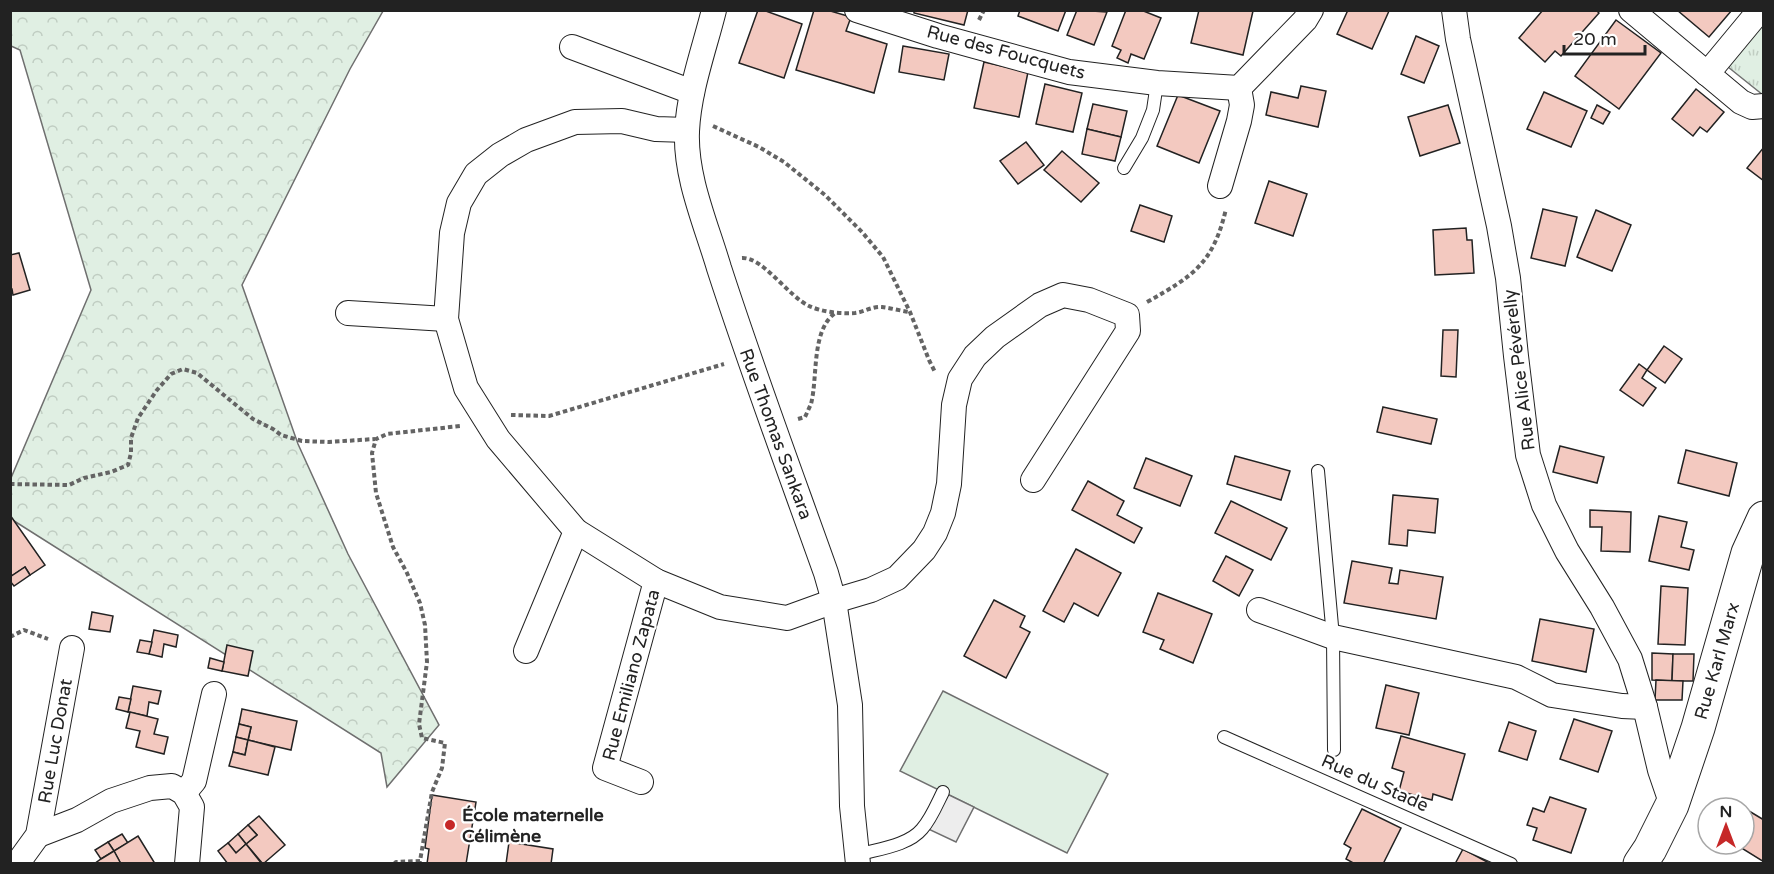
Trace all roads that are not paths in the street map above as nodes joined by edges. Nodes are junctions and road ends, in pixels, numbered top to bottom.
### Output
1 (714, 10) edge
2 (857, 10) edge
3 (1311, 10) edge
4 (1454, 10) edge
5 (1630, 10) edge
6 (1760, 10) edge
7 (572, 47) dead end
8 (1707, 74) junction
9 (1157, 83) junction
10 (1239, 88) junction
11 (1764, 106) edge
12 (690, 113) junction
13 (1124, 168) dead end
14 (1220, 186) road end
15 (348, 313) dead end
16 (446, 318) junction
17 (1318, 471) dead end
18 (1033, 480) dead end
19 (1764, 518) edge
20 (576, 531) junction
21 (656, 581) junction
22 (834, 601) junction
23 (1259, 610) dead end
24 (1333, 637) junction
25 (72, 648) road end
26 (526, 651) dead end
27 (214, 694) dead end
28 (1644, 707) junction
29 (1224, 736) dead end
30 (1335, 750) dead end
31 (641, 782) dead end
32 (943, 792) dead end
33 (184, 793) junction
34 (1672, 805) junction
35 (38, 835) junction
36 (857, 859) edge
37 (17, 864) edge
38 (187, 864) edge
39 (1511, 864) edge
40 (1640, 864) edge

1 - 12 street, Rue Thomas Sankara
2 - 9 street, Rue des Foucquets
3 - 10 street
4 - 28 street, Rue Alice Pévérelly
5 - 8 street
6 - 8 street
7 - 12 street
8 - 11 street
9 - 10 street, Rue des Foucquets
9 - 13 lane
10 - 14 street
12 - 16 street, Rue Emiliano Zapata
12 - 22 street, Rue Thomas Sankara
15 - 16 street
16 - 20 street, Rue Emiliano Zapata
17 - 24 lane
18 - 22 street, Rue Emiliano Zapata
19 - 34 main road, Rue Karl Marx
20 - 21 street, Rue Emiliano Zapata
20 - 26 street
21 - 22 street, Rue Emiliano Zapata
21 - 31 street, Rue Emiliano Zapata
22 - 36 street, Rue Thomas Sankara
23 - 24 street
24 - 28 street
24 - 30 lane
25 - 35 street, Rue Luc Donat
27 - 33 street
28 - 34 street, Rue Alice Pévérelly
29 - 39 lane, Rue du Stade
32 - 36 lane
33 - 35 street
33 - 38 street
34 - 40 main road, Rue Karl Marx
35 - 37 street

